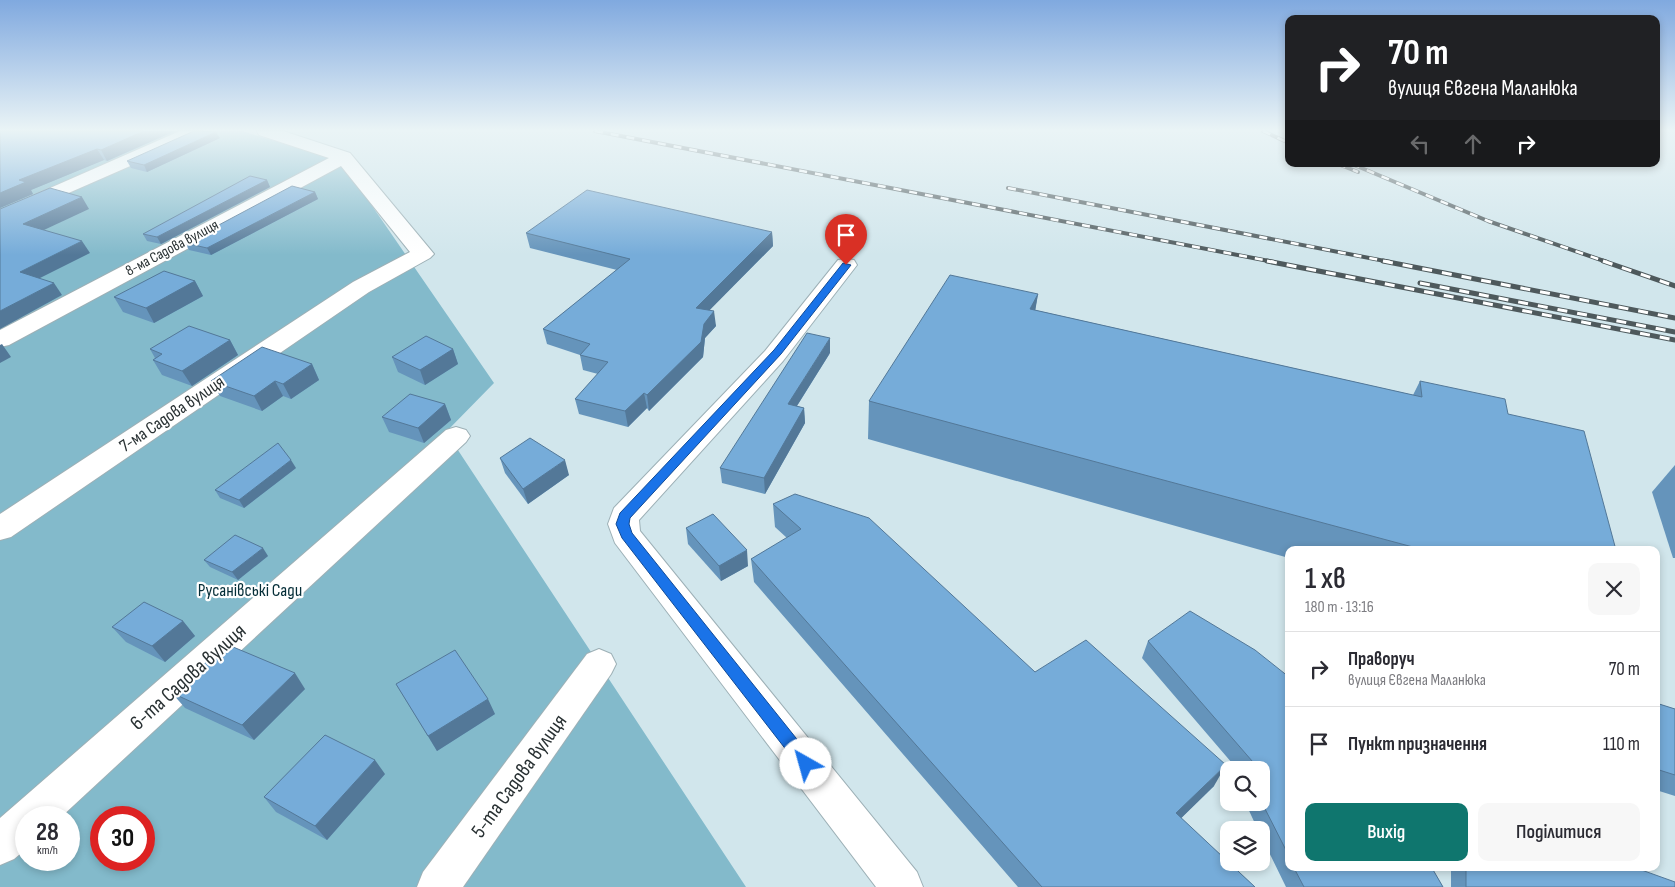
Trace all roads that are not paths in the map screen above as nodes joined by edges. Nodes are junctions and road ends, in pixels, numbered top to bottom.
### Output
1 (101, 172) edge
2 (313, 172) edge
3 (357, 172) edge
4 (0, 217) edge
5 (846, 265) dead end
6 (0, 340) edge
7 (456, 436) dead end
8 (0, 529) edge
9 (599, 664) dead end
10 (44, 806) edge
11 (15, 832) edge
12 (0, 845) edge
13 (438, 887) edge
14 (902, 887) edge

1 - 4 street
2 - 6 street, 8-ма Садова вулиця
3 - 8 street, 7-ма Садова вулиця
5 - 14 street
7 - 10 street, 6-та Садова вулиця
9 - 13 street, 5-та Садова вулиця
11 - 12 street

